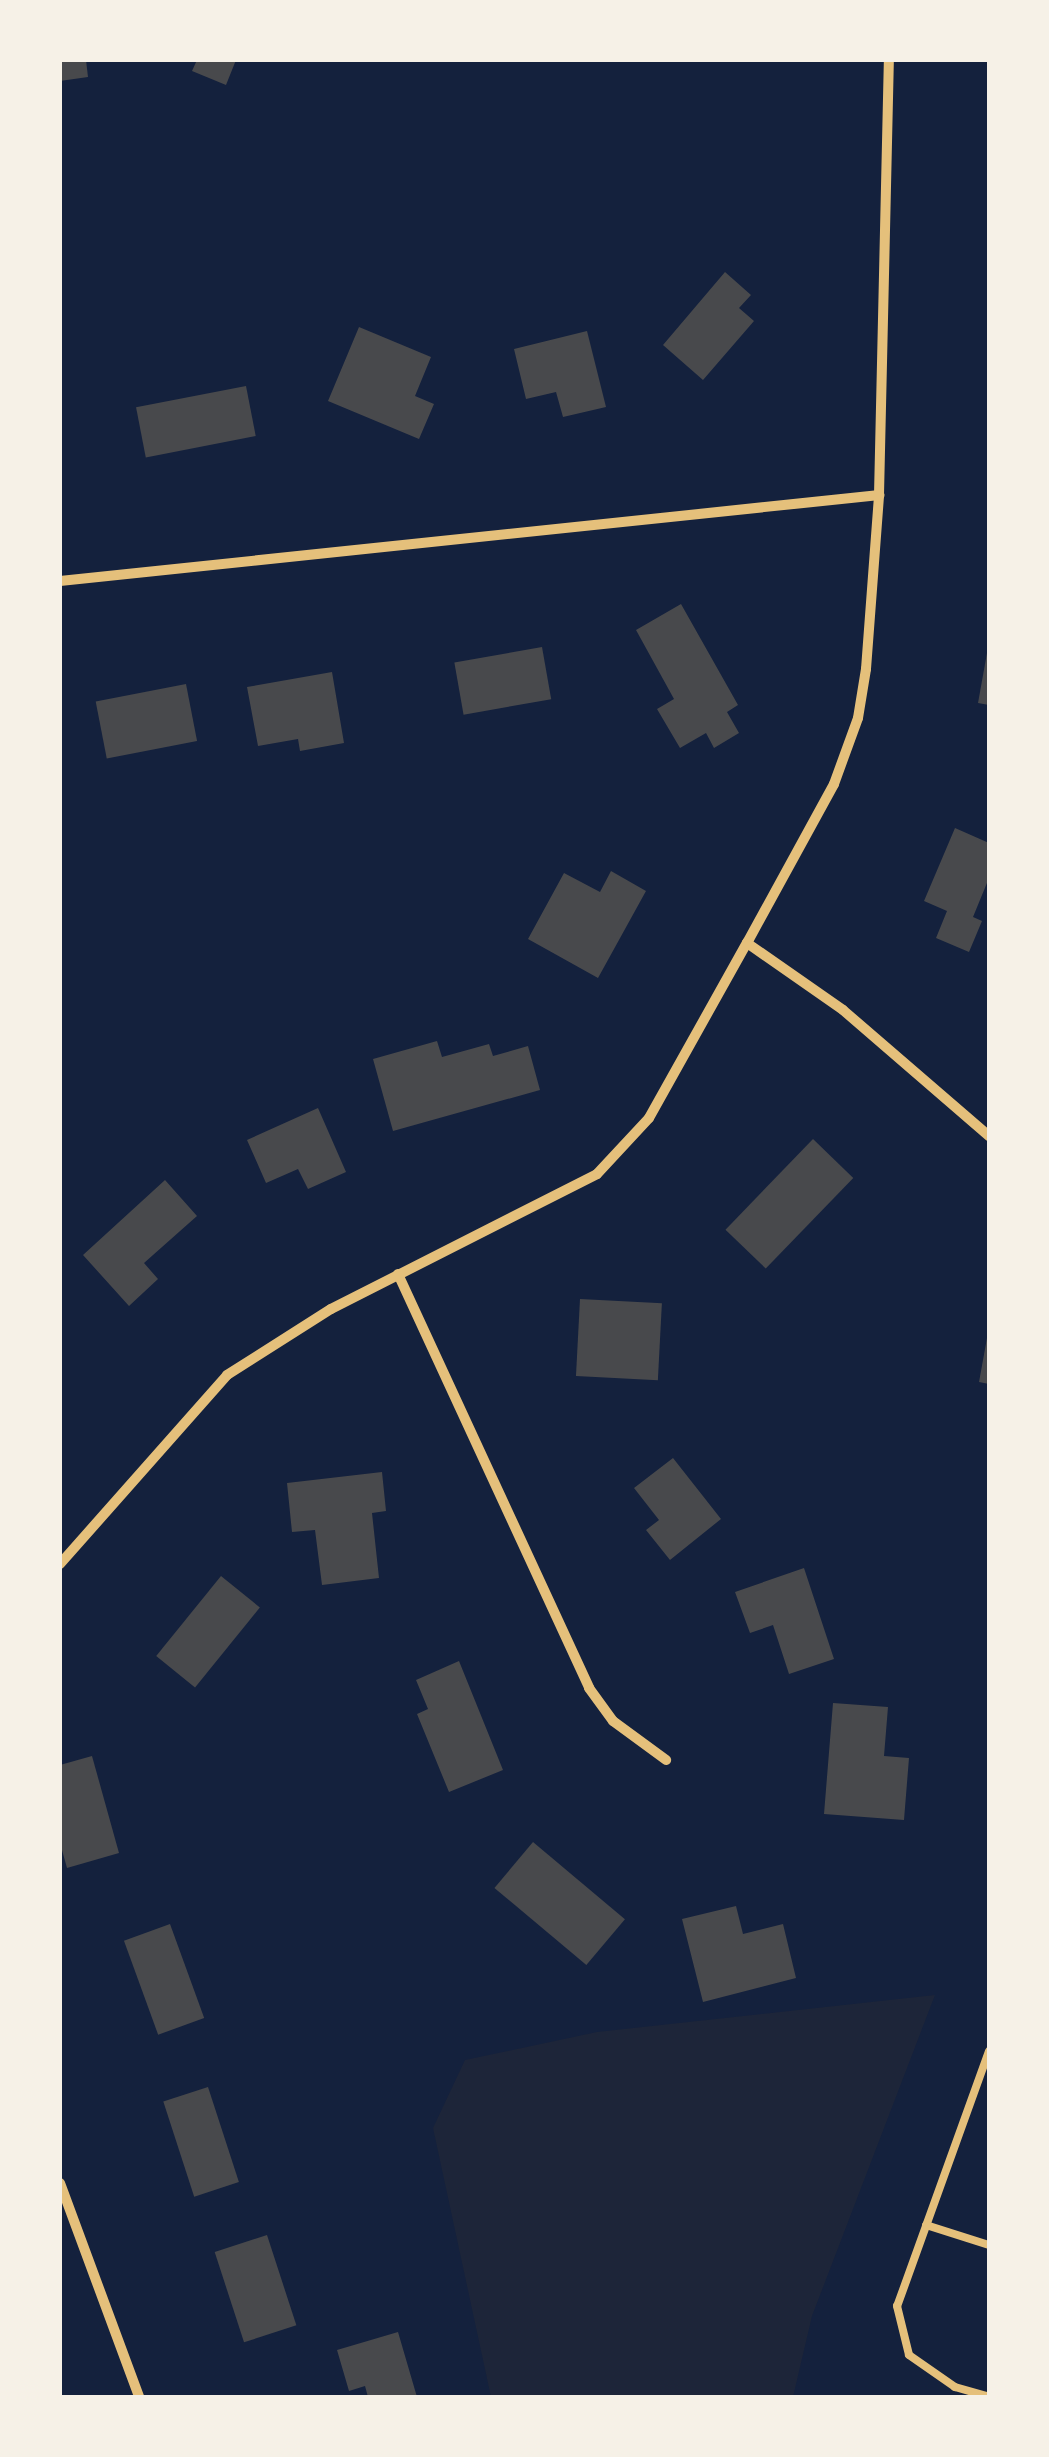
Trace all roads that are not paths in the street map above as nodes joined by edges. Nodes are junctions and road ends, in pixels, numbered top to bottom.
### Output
1 (889, 60) edge
2 (879, 495) junction
3 (60, 581) edge
4 (747, 943) junction
5 (989, 1136) edge
6 (398, 1274) junction
7 (60, 1564) edge
8 (666, 1760) dead end
9 (989, 2052) edge
10 (60, 2183) edge
11 (926, 2225) junction
12 (989, 2244) edge
13 (139, 2397) edge
14 (989, 2397) edge

1 - 2 street
2 - 3 street
2 - 4 street
4 - 5 street
4 - 6 street
6 - 7 street
6 - 8 street
9 - 11 lane
10 - 13 street
11 - 12 lane
11 - 14 lane

